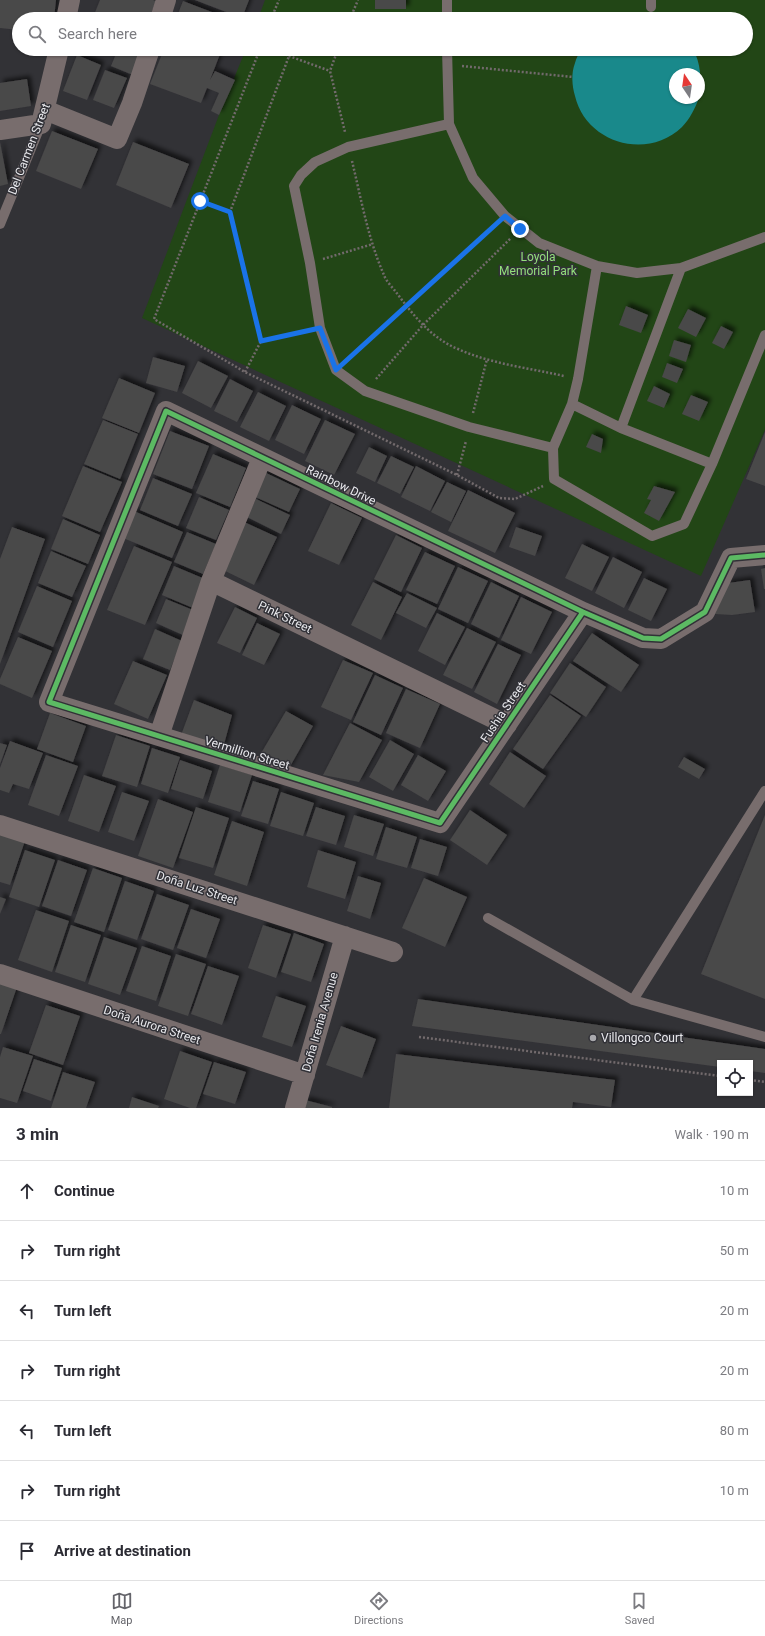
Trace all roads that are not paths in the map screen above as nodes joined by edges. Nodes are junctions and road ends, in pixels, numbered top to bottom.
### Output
1 (70, 0) edge
2 (166, 0) edge
3 (447, 0) edge
4 (67, 12) edge
5 (162, 12) edge
6 (447, 12) edge
7 (57, 56) edge
8 (148, 56) edge
9 (447, 56) edge
10 (43, 117) junction
11 (449, 124) junction
12 (0, 130) edge
13 (0, 224) edge
14 (765, 237) edge
15 (597, 266) junction
16 (681, 268) junction
17 (765, 335) edge
18 (572, 404) junction
19 (621, 428) junction
20 (553, 448) junction
21 (262, 458) junction
22 (712, 464) junction
23 (765, 554) edge
24 (211, 581) junction
25 (583, 612) junction
26 (49, 702) joint
27 (507, 725) junction
28 (158, 736) junction
29 (765, 791) edge
30 (440, 823) joint
31 (0, 825) edge
32 (488, 918) dead end
33 (345, 936) junction
34 (393, 952) dead end
35 (0, 974) edge
36 (633, 1000) junction
37 (765, 1036) edge
38 (304, 1075) junction
39 (295, 1108) edge

1 - 4 street
2 - 5 street
3 - 6 lane
7 - 10 street, Del Carmen Street
8 - 10 street
9 - 11 lane
10 - 12 street
10 - 13 lane, Del Carmen Street
11 - 15 lane
11 - 20 lane
14 - 16 lane
15 - 16 lane
15 - 18 lane
16 - 19 lane
17 - 22 lane
18 - 19 lane
18 - 20 lane
19 - 22 lane
20 - 22 lane
21 - 24 street
21 - 25 street, Rainbow Drive
21 - 26 street, Rainbow Drive
23 - 25 street, Rainbow Drive
24 - 27 street, Pink Street
24 - 28 street
25 - 27 street, Fushia Street
26 - 28 street, Vermillion Street
27 - 30 street, Fushia Street
28 - 30 street, Vermillion Street
29 - 36 lane
31 - 33 street, Doña Luz Street
32 - 36 lane
33 - 34 street, Doña Luz Street
33 - 38 street, Doña Irenia Avenue
35 - 38 street, Doña Aurora Street
36 - 37 lane
38 - 39 street, Doña Irenia Avenue

